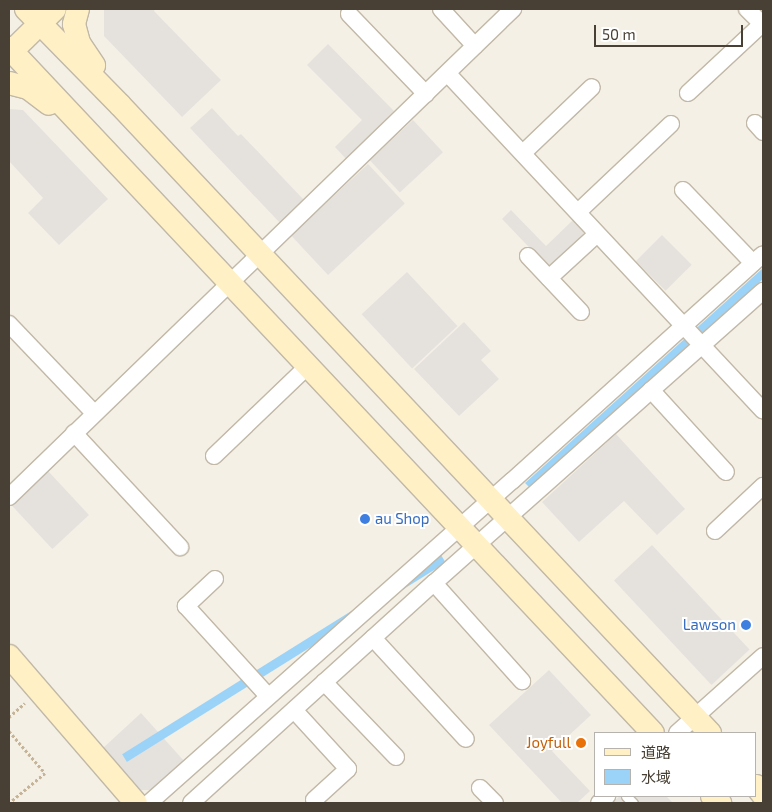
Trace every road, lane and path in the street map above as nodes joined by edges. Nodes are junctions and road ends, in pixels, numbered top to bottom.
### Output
1 (12, 9) edge
2 (78, 9) edge
3 (441, 9) edge
4 (513, 9) edge
5 (747, 9) edge
6 (9, 12) edge
7 (41, 14) edge
8 (349, 14) dead end
9 (763, 25) edge
10 (475, 46) junction
11 (10, 51) edge
12 (448, 74) junction
13 (9, 83) edge
14 (592, 88) dead end
15 (688, 93) dead end
16 (426, 94) junction
17 (120, 105) junction
18 (671, 124) dead end
19 (90, 134) junction
20 (523, 153) junction
21 (683, 190) dead end
22 (578, 212) junction
23 (597, 234) junction
24 (260, 255) junction
25 (528, 256) dead end
26 (758, 259) edge
27 (549, 278) junction
28 (230, 283) junction
29 (763, 291) edge
30 (581, 312) dead end
31 (9, 324) edge
32 (693, 336) junction
33 (308, 366) junction
34 (651, 390) junction
35 (763, 411) edge
36 (94, 413) junction
37 (74, 432) junction
38 (214, 456) dead end
39 (726, 472) dead end
40 (763, 486) edge
41 (9, 497) edge
42 (491, 500) junction
43 (508, 518) junction
44 (459, 528) junction
45 (715, 530) dead end
46 (476, 546) junction
47 (180, 548) dead end
48 (214, 579) dead end
49 (434, 583) junction
50 (373, 638) junction
51 (9, 656) edge
52 (763, 656) edge
53 (522, 681) dead end
54 (324, 682) junction
55 (268, 696) junction
56 (294, 710) junction
57 (702, 725) edge
58 (9, 731) edge
59 (653, 732) edge
60 (680, 732) edge
61 (466, 739) dead end
62 (396, 757) dead end
63 (480, 788) dead end
64 (314, 800) dead end
65 (9, 803) edge
66 (136, 803) edge
67 (149, 803) edge
68 (191, 803) edge
69 (495, 803) edge

1 - 6 street
2 - 17 street
3 - 10 street
4 - 10 street
5 - 9 street
7 - 11 street
7 - 17 street
8 - 16 street
9 - 15 street
10 - 12 street
11 - 19 street
12 - 16 street
12 - 20 street
13 - 19 street
14 - 20 street
16 - 24 street
17 - 24 street
18 - 22 street
19 - 28 street
20 - 22 street
21 - 26 street
22 - 23 street
23 - 27 street
23 - 32 street
24 - 28 street
24 - 42 street
25 - 27 street
26 - 32 street
27 - 30 street
28 - 33 street
28 - 36 street
29 - 32 street
31 - 36 street
32 - 34 street
32 - 35 street
32 - 42 street
33 - 38 street
33 - 44 street
34 - 39 street
34 - 43 street
36 - 37 street
37 - 41 street
37 - 47 street
40 - 45 street
42 - 43 street
42 - 44 street
43 - 46 street
43 - 57 street
44 - 46 street
44 - 55 street
46 - 49 street
46 - 59 street
48 - 55 street
49 - 50 street
49 - 53 street
50 - 54 street
50 - 61 street
51 - 66 street
52 - 57 street
54 - 56 street
54 - 62 street
55 - 67 street
56 - 64 street
56 - 68 street
57 - 60 street
58 - 65 path
63 - 69 street

